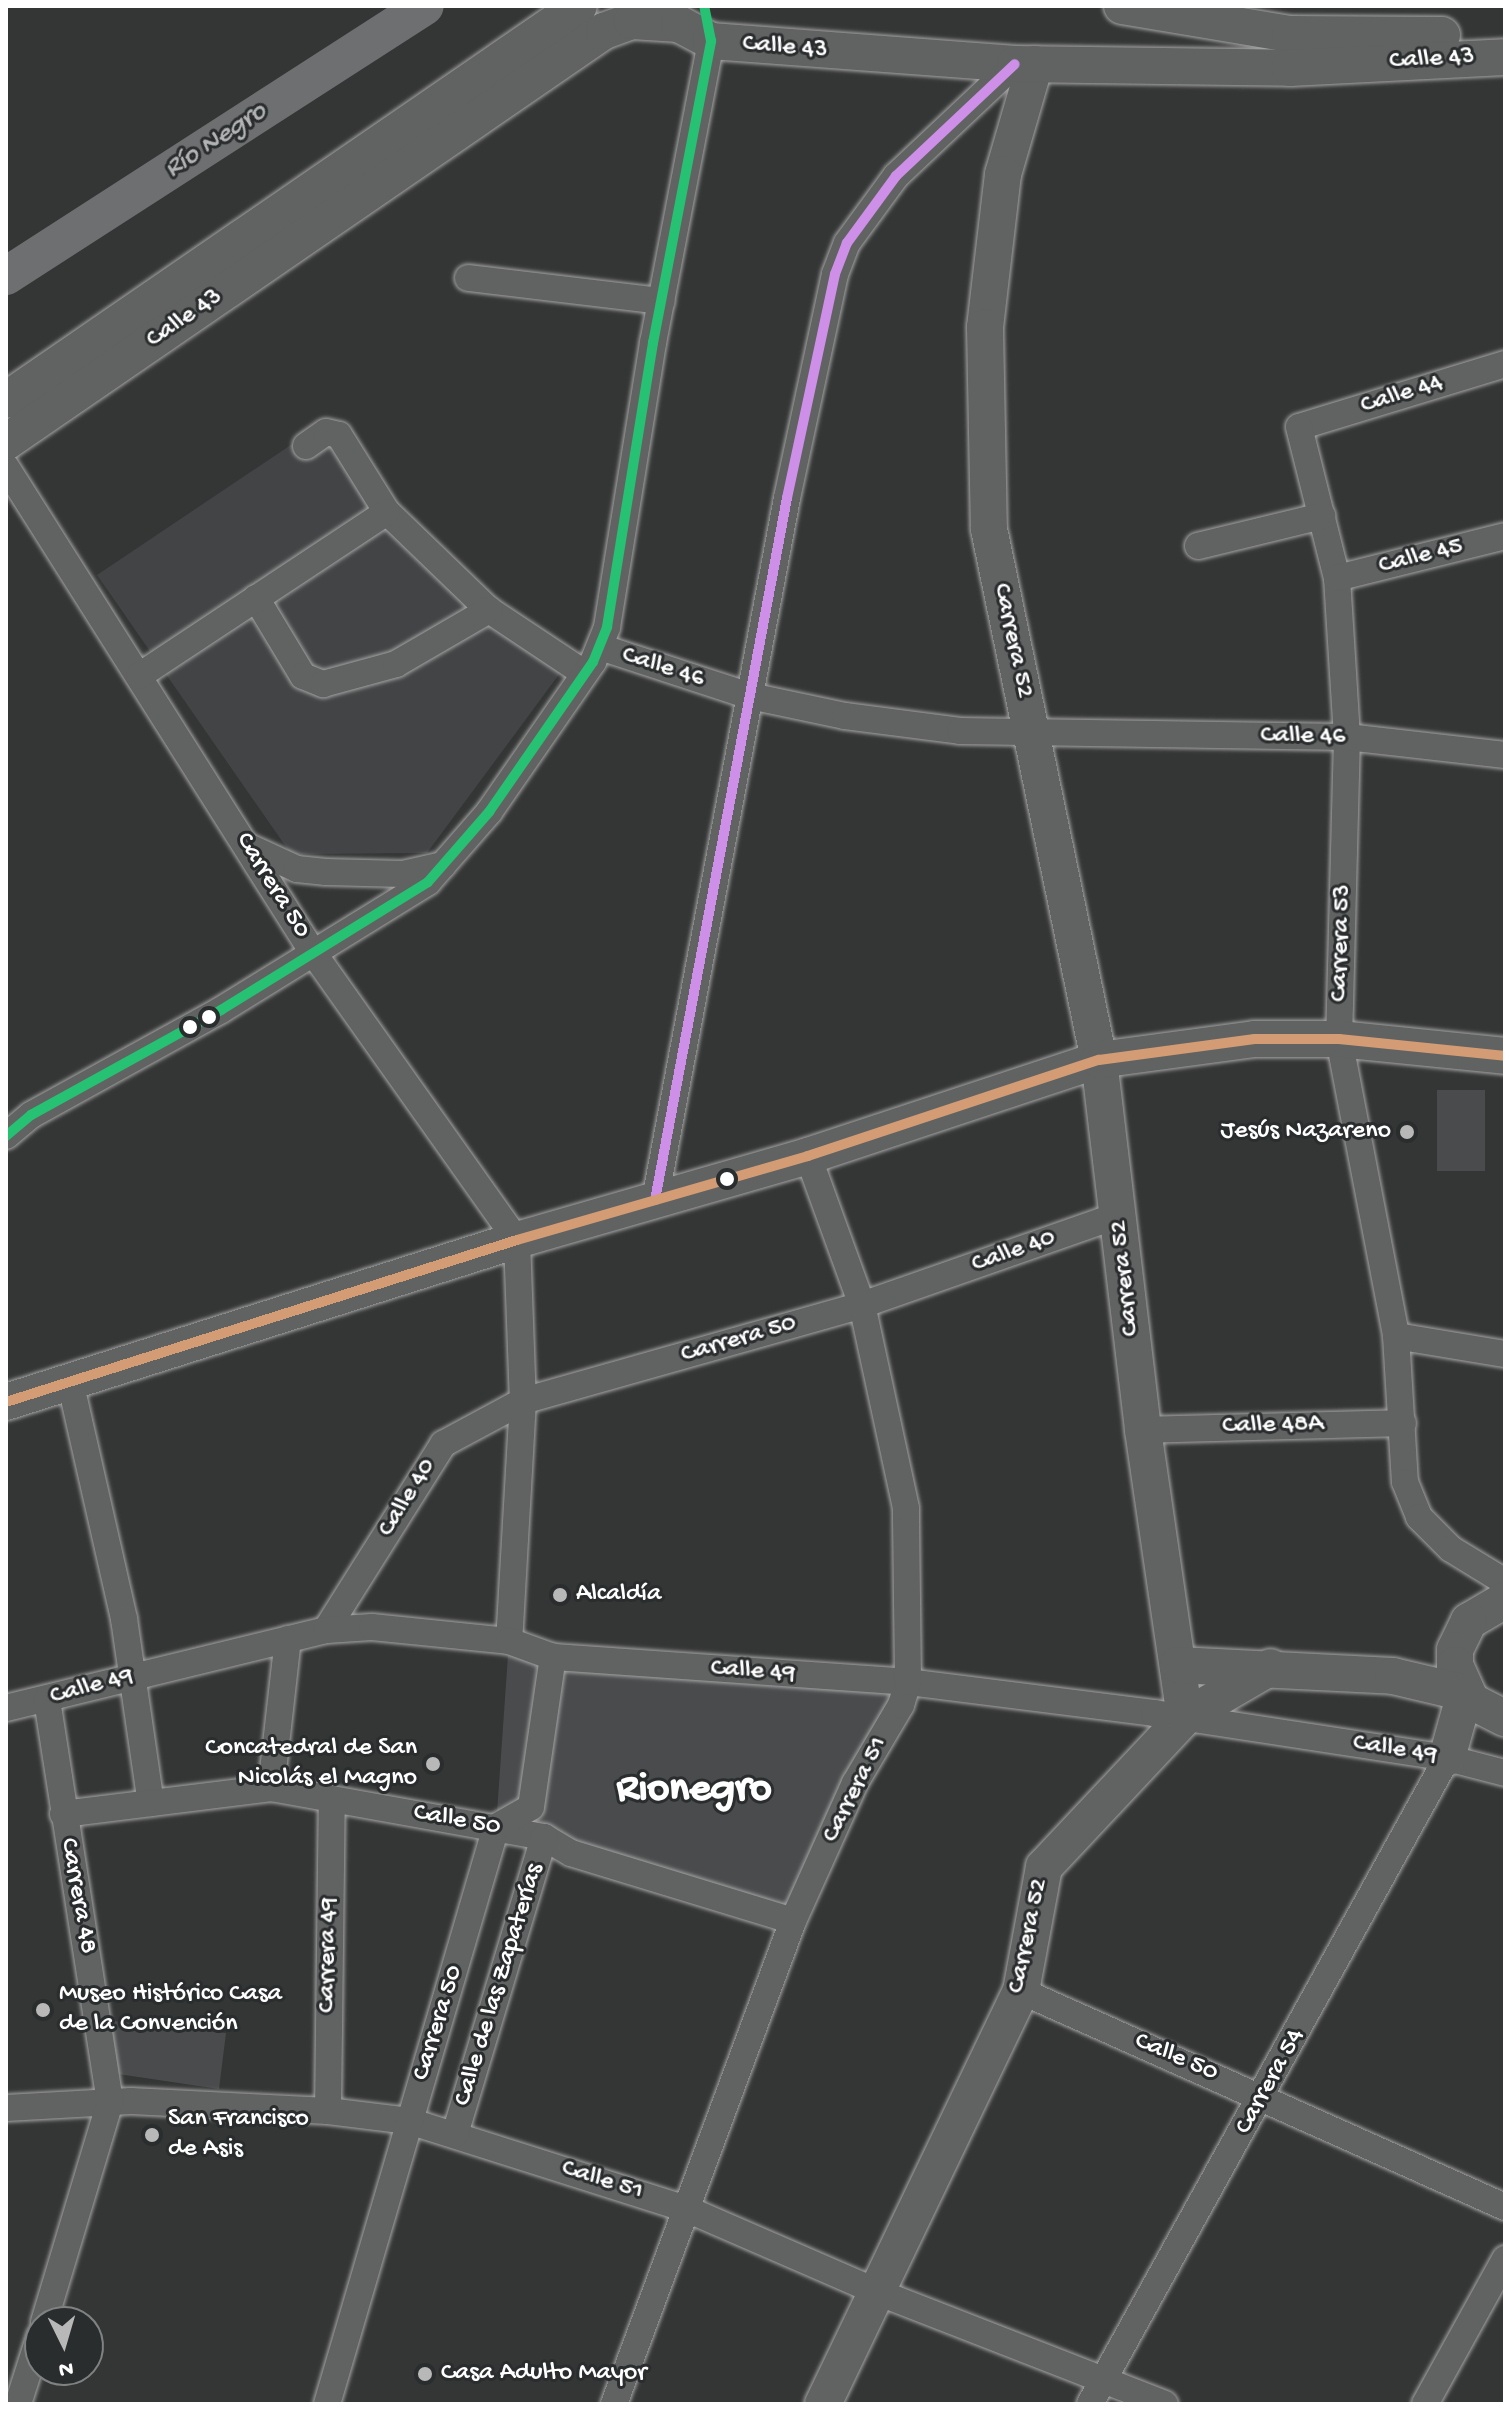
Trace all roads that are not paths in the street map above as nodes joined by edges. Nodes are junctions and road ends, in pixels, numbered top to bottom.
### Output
1 (579, 6) edge
2 (704, 6) edge
3 (1122, 6) edge
4 (1159, 12) junction
5 (1505, 32) edge
6 (711, 41) junction
7 (1505, 57) edge
8 (1025, 64) junction
9 (1074, 65) junction
10 (468, 278) dead end
11 (662, 301) junction
12 (1505, 364) edge
13 (6, 400) edge
14 (1299, 427) joint
15 (6, 442) edge
16 (306, 446) dead end
17 (6, 467) edge
18 (387, 512) junction
19 (1322, 516) junction
20 (1505, 536) edge
21 (1198, 546) dead end
22 (1337, 578) junction
23 (256, 598) junction
24 (489, 610) junction
25 (600, 647) junction
26 (584, 673) junction
27 (139, 676) junction
28 (750, 696) junction
29 (1030, 733) junction
30 (1347, 737) junction
31 (1505, 755) edge
32 (247, 846) junction
33 (447, 864) junction
34 (312, 951) junction
35 (1339, 1039) junction
36 (1505, 1056) edge
37 (1099, 1060) junction
38 (6, 1136) edge
39 (808, 1156) junction
40 (655, 1200) junction
41 (1119, 1215) junction
42 (517, 1240) junction
43 (862, 1305) junction
44 (1396, 1336) junction
45 (1505, 1354) edge
46 (70, 1381) junction
47 (523, 1401) junction
48 (6, 1402) edge
49 (1403, 1423) junction
50 (1143, 1430) junction
51 (1505, 1582) edge
52 (1505, 1600) edge
53 (326, 1630) junction
54 (288, 1639) junction
55 (509, 1641) junction
56 (1455, 1650) junction
57 (553, 1657) junction
58 (1178, 1665) junction
59 (1271, 1667) junction
60 (132, 1676) junction
61 (1393, 1676) junction
62 (908, 1682) junction
63 (47, 1700) junction
64 (6, 1708) edge
65 (1486, 1708) edge
66 (1185, 1717) junction
67 (1447, 1758) junction
68 (1505, 1773) edge
69 (271, 1788) junction
70 (332, 1799) junction
71 (151, 1803) junction
72 (63, 1814) junction
73 (496, 1827) junction
74 (544, 1837) junction
75 (793, 1921) junction
76 (1021, 1991) junction
77 (448, 1992) junction
78 (492, 2006) junction
79 (1264, 2097) junction
80 (110, 2102) junction
81 (6, 2108) edge
82 (328, 2111) junction
83 (409, 2121) junction
84 (455, 2134) junction
85 (1505, 2207) edge
86 (689, 2210) junction
87 (1505, 2259) edge
88 (875, 2291) junction
89 (49, 2306) edge
90 (1101, 2379) junction
91 (327, 2404) edge
92 (614, 2404) edge
93 (823, 2404) edge
94 (1090, 2404) edge
95 (1165, 2404) edge
96 (1425, 2404) edge

1 - 13 street, Calle 43
2 - 6 street
3 - 4 street, Calle 43
4 - 5 street, Calle 43
4 - 9 street
6 - 8 street, Calle 43
6 - 11 street
6 - 15 street, Calle 43
7 - 9 street, Calle 43
8 - 9 street, Calle 43
8 - 28 street
8 - 29 street, Carrera 52
10 - 11 street
11 - 25 street
12 - 14 street, Calle 44
14 - 19 street, Carrera 53
16 - 18 street
17 - 27 street, Carrera 50
18 - 23 street
18 - 24 street
19 - 21 street
19 - 22 street, Carrera 53
20 - 22 street, Calle 45
22 - 30 street, Carrera 53
23 - 24 street
23 - 27 street
24 - 26 street
25 - 26 street, Calle 46
25 - 28 street, Calle 46
26 - 33 street, Calle 46
27 - 32 street, Carrera 50
28 - 29 street, Calle 46
28 - 40 street
29 - 30 street, Calle 46
29 - 37 street, Carrera 52
30 - 31 street, Calle 46
30 - 35 street, Carrera 53
32 - 33 street
32 - 34 street, Carrera 50
33 - 34 street, Calle 46
34 - 38 street, Calle 46
34 - 42 street, Carrera 50
35 - 36 street
35 - 37 street
35 - 44 street, Carrera 53
37 - 39 street
37 - 41 street, Carrera 52
39 - 40 street
39 - 43 street, Carrera 51
40 - 42 street
41 - 43 street, Calle 40
41 - 50 street, Carrera 52
42 - 46 street
42 - 47 street
43 - 47 street, Carrera 50
43 - 62 street, Carrera 51
44 - 45 street
44 - 49 street, Carrera 53
46 - 48 street
46 - 60 street
47 - 53 street, Calle 40
47 - 55 street
49 - 50 street, Calle 48A
49 - 51 street, Carrera 53
50 - 58 street, Carrera 52
52 - 56 street
53 - 54 street, Calle 49
53 - 55 street, Calle 49
54 - 60 street, Calle 49
54 - 69 street
55 - 57 street, Calle 49
56 - 61 street
56 - 65 street
57 - 62 street, Calle 49
57 - 73 street
58 - 59 street
58 - 66 street, Carrera 52
59 - 61 street
59 - 66 street
60 - 63 street, Calle 49
60 - 71 street
61 - 65 street
62 - 66 street, Calle 49
62 - 75 street, Carrera 51
63 - 64 street, Calle 49
63 - 72 street, Carrera 48
65 - 67 street, Carrera 54
66 - 67 street, Calle 49
66 - 76 street, Carrera 52
67 - 68 street, Calle 49
67 - 79 street, Carrera 54
69 - 70 street, Calle 50
69 - 71 street, Calle 50
70 - 73 street, Calle 50
70 - 82 street, Carrera 49
71 - 72 street, Calle 50
72 - 80 street, Carrera 48
73 - 74 street, Calle 50
73 - 77 street, Carrera 50
74 - 75 street, Calle 50
74 - 78 street, Calle de las Zapaterías
75 - 86 street, Carrera 51
76 - 79 street, Calle 50
76 - 88 street, Carrera 52
77 - 78 street
77 - 83 street, Carrera 50
78 - 84 street, Calle de las Zapaterías
79 - 85 street, Calle 50
79 - 90 street, Carrera 54
80 - 81 street, Calle 51
80 - 82 street, Calle 51
80 - 89 street, Carrera 48
82 - 83 street, Calle 51
83 - 84 street, Calle 51
83 - 91 street, Carrera 50
84 - 86 street, Calle 51
86 - 88 street, Calle 51
86 - 92 street, Carrera 51
87 - 96 street
88 - 90 street, Calle 51
88 - 93 street, Carrera 52
90 - 94 street, Carrera 54
90 - 95 street, Calle 51

